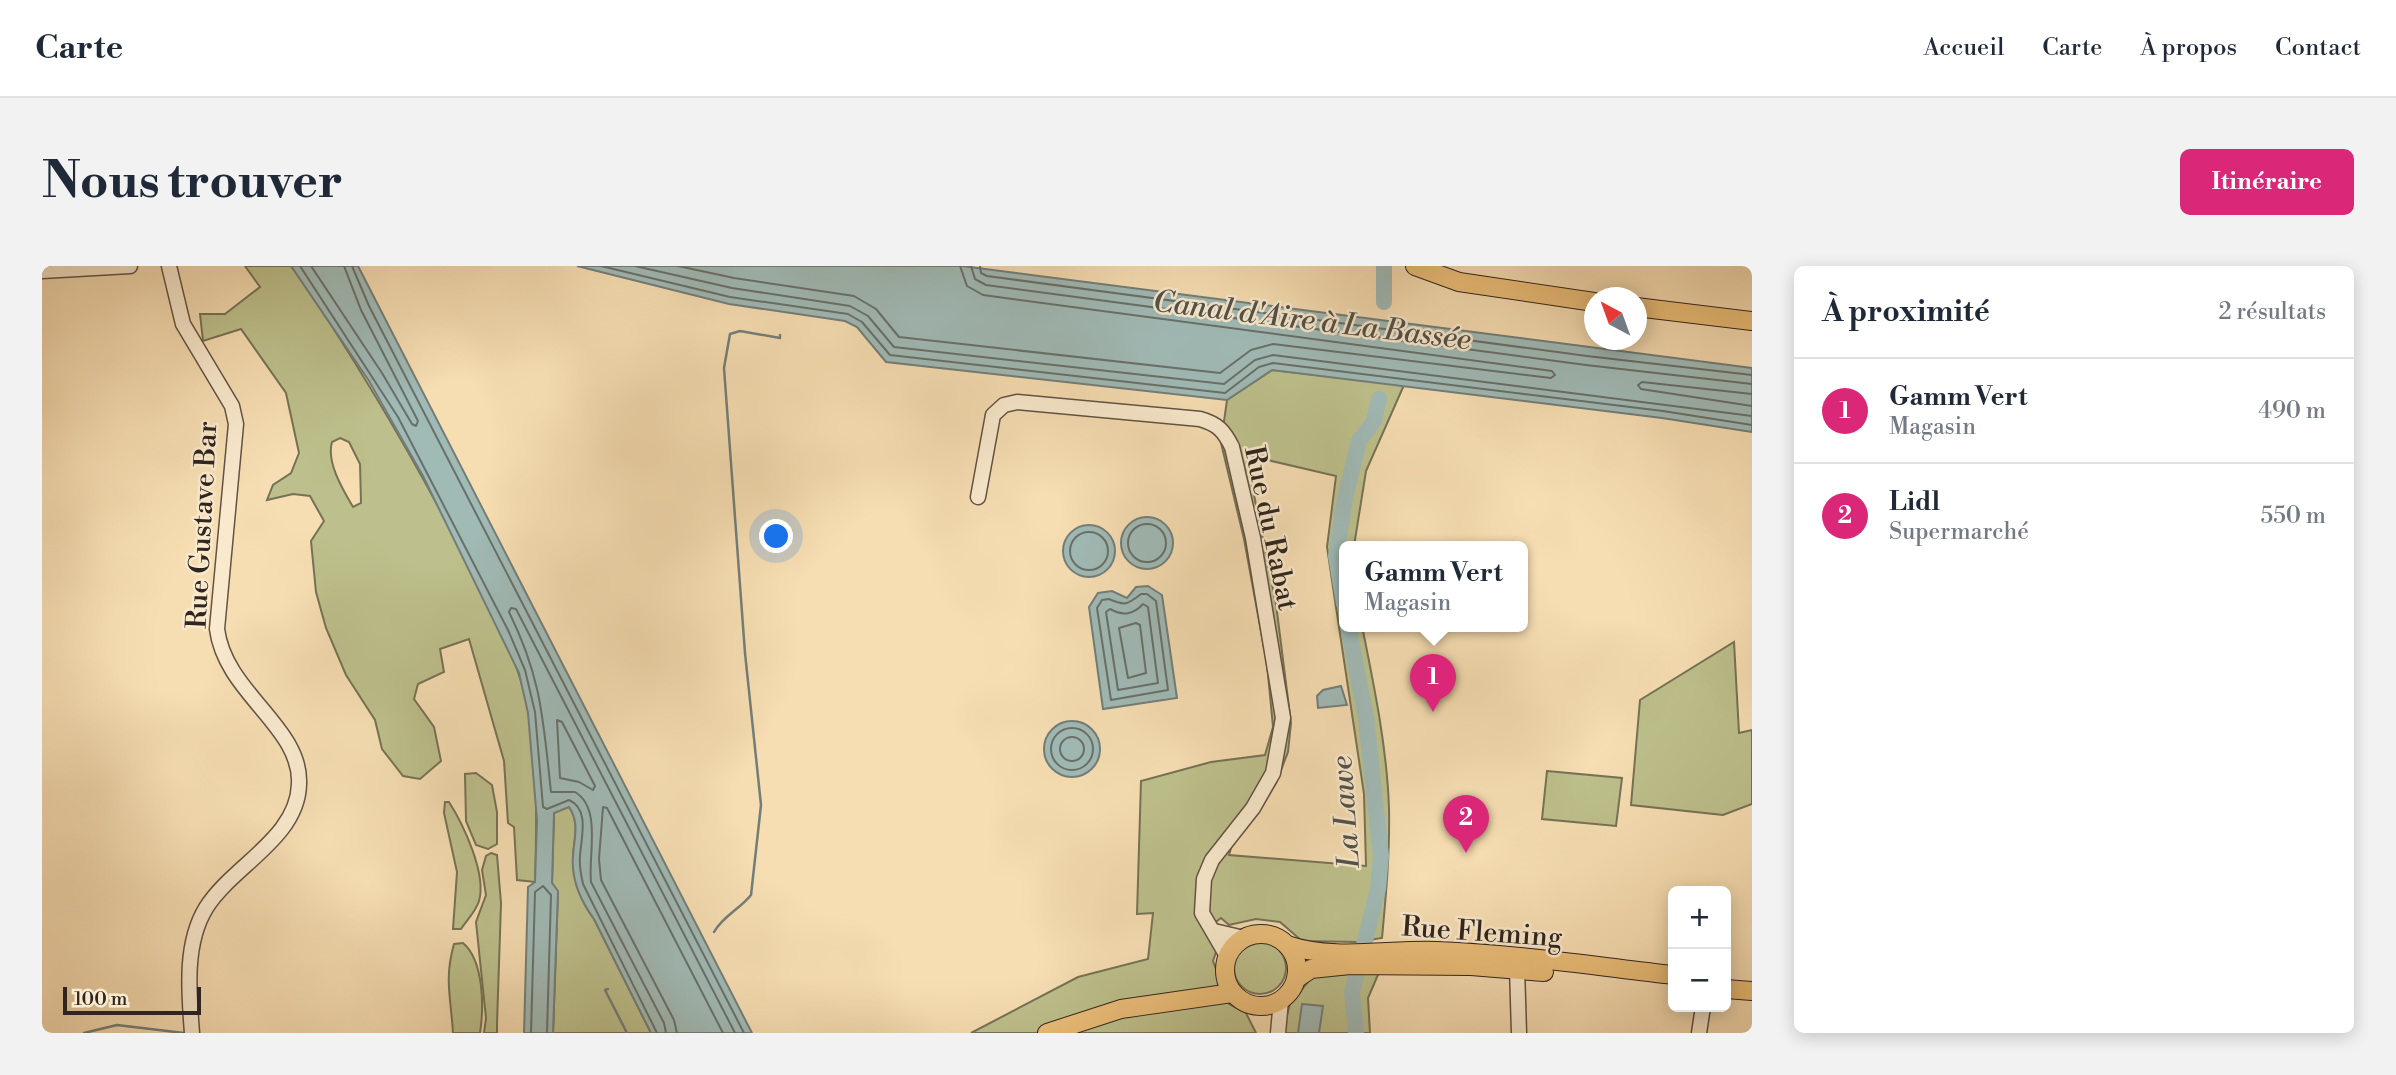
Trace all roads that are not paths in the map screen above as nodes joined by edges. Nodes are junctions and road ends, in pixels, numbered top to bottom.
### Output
1 (130, 266) edge
2 (169, 266) edge
3 (1415, 266) edge
4 (42, 271) edge
5 (1584, 301) edge
6 (1647, 308) edge
7 (1752, 321) edge
8 (978, 497) dead end
9 (1214, 931) junction
10 (1244, 938) junction
11 (1287, 945) junction
12 (1375, 958) junction
13 (1350, 959) junction
14 (1226, 960) junction
15 (1517, 968) junction
16 (1668, 974) edge
17 (1296, 979) junction
18 (1731, 979) edge
19 (1752, 981) edge
20 (1668, 983) edge
21 (1731, 989) edge
22 (1752, 991) edge
23 (1232, 993) junction
24 (1281, 1000) junction
25 (1162, 1001) junction
26 (1702, 1012) edge
27 (192, 1033) edge
28 (1047, 1033) edge
29 (1278, 1033) edge
30 (1519, 1033) edge
31 (1699, 1033) edge

1 - 4 street
2 - 27 street, Rue Gustave Bar
3 - 5 main road
6 - 7 main road
8 - 9 street, Rue du Rabat
9 - 10 street
9 - 14 street, Rue du Rabat
10 - 11 main road
10 - 14 main road
11 - 13 main road, Rue Fleming
11 - 17 main road
12 - 13 main road, Rue Fleming
12 - 15 main road, Rue Fleming
12 - 16 main road, Rue Fleming
13 - 17 main road, Rue Fleming
14 - 23 main road
14 - 25 main road
15 - 20 main road, Rue Fleming
15 - 30 street
17 - 24 main road
18 - 19 main road
21 - 22 main road
23 - 24 main road
23 - 25 main road
24 - 29 street
25 - 28 main road
26 - 31 street

